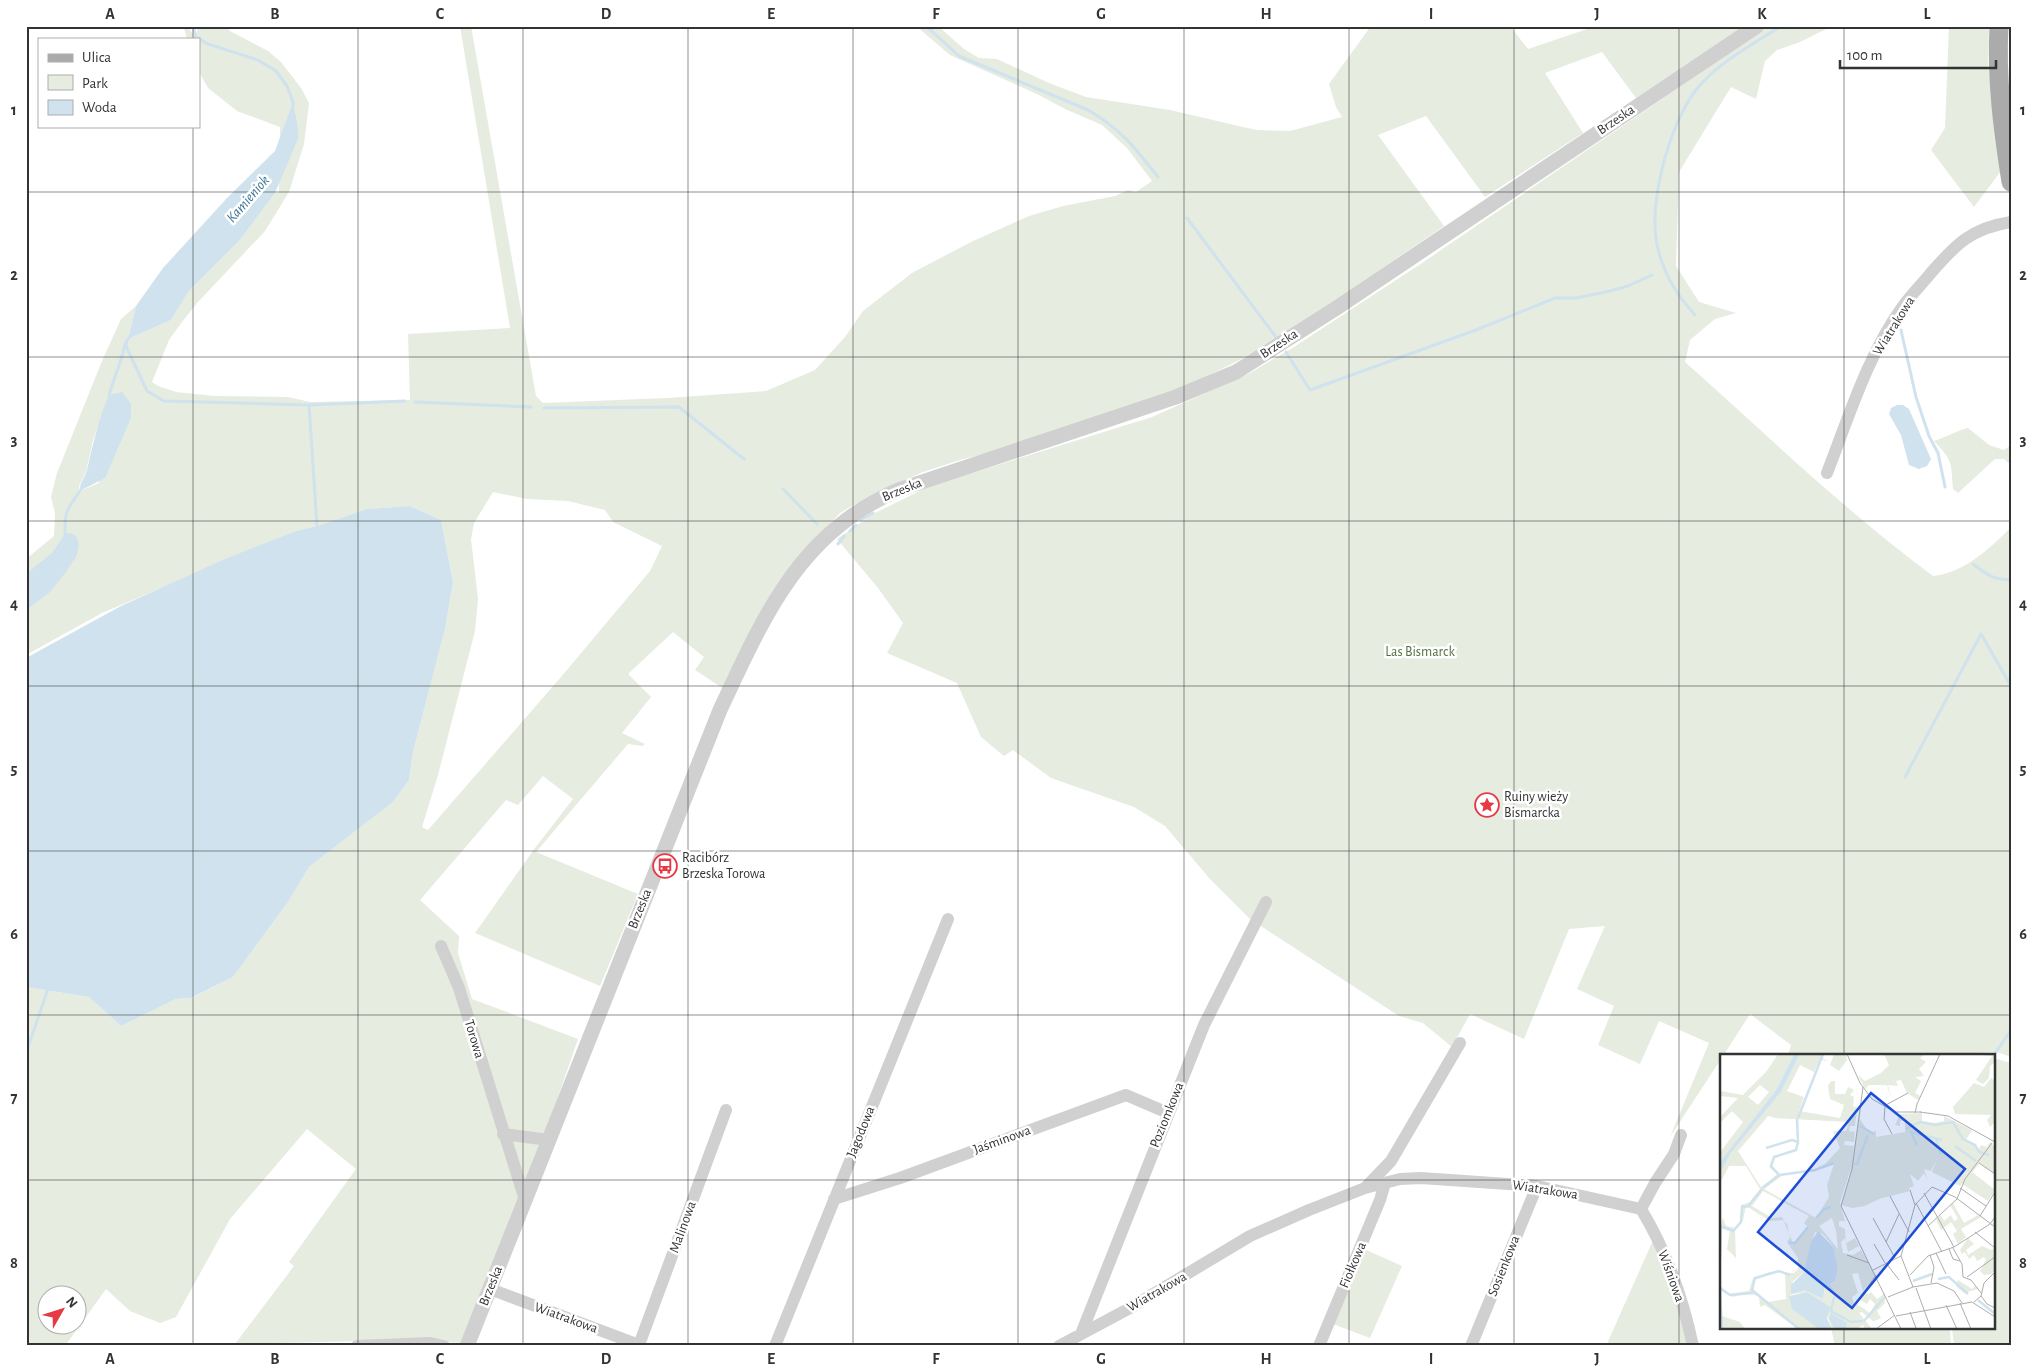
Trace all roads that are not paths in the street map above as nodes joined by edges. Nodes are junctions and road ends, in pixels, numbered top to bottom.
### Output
1 (1757, 26) edge
2 (1999, 26) edge
3 (2011, 182) edge
4 (2011, 222) edge
5 (1828, 474) dead end
6 (1266, 902) dead end
7 (948, 919) dead end
8 (441, 946) dead end
9 (1460, 1043) dead end
10 (726, 1110) dead end
11 (1168, 1113) junction
12 (503, 1134) junction
13 (1681, 1135) dead end
14 (549, 1140) junction
15 (1391, 1161) junction
16 (1400, 1179) junction
17 (1385, 1183) junction
18 (1537, 1186) junction
19 (1365, 1188) junction
20 (834, 1199) junction
21 (525, 1200) junction
22 (1641, 1209) junction
23 (490, 1290) junction
24 (1081, 1334) junction
25 (640, 1345) edge
26 (357, 1346) edge
27 (444, 1346) edge
28 (467, 1346) edge
29 (775, 1346) edge
30 (1058, 1346) edge
31 (1319, 1346) edge
32 (1471, 1346) edge
33 (1693, 1346) edge

1 - 14 street, Brzeska
2 - 3 main road
4 - 5 street, Wiatrakowa
6 - 11 street, Poziomkowa
7 - 20 street, Jagodowa
8 - 12 street, Torowa
9 - 15 street, Wiatrakowa
10 - 25 street, Malinowa
11 - 20 street, Jaśminowa
11 - 24 street, Poziomkowa
12 - 14 street
12 - 21 street, Torowa
13 - 22 street
14 - 21 street, Brzeska
15 - 16 street
15 - 19 street, Wiatrakowa
16 - 17 street, Wiatrakowa
16 - 18 street, Wiatrakowa
17 - 19 street, Wiatrakowa
17 - 31 street, Fiołkowa
18 - 22 street, Wiatrakowa
18 - 32 street, Sosienkowa
19 - 24 street, Wiatrakowa
20 - 29 street, Jagodowa
21 - 23 street, Brzeska
22 - 33 street, Wiśniowa
23 - 25 street, Wiatrakowa
23 - 28 street, Brzeska
24 - 30 street, Wiatrakowa
26 - 27 street

